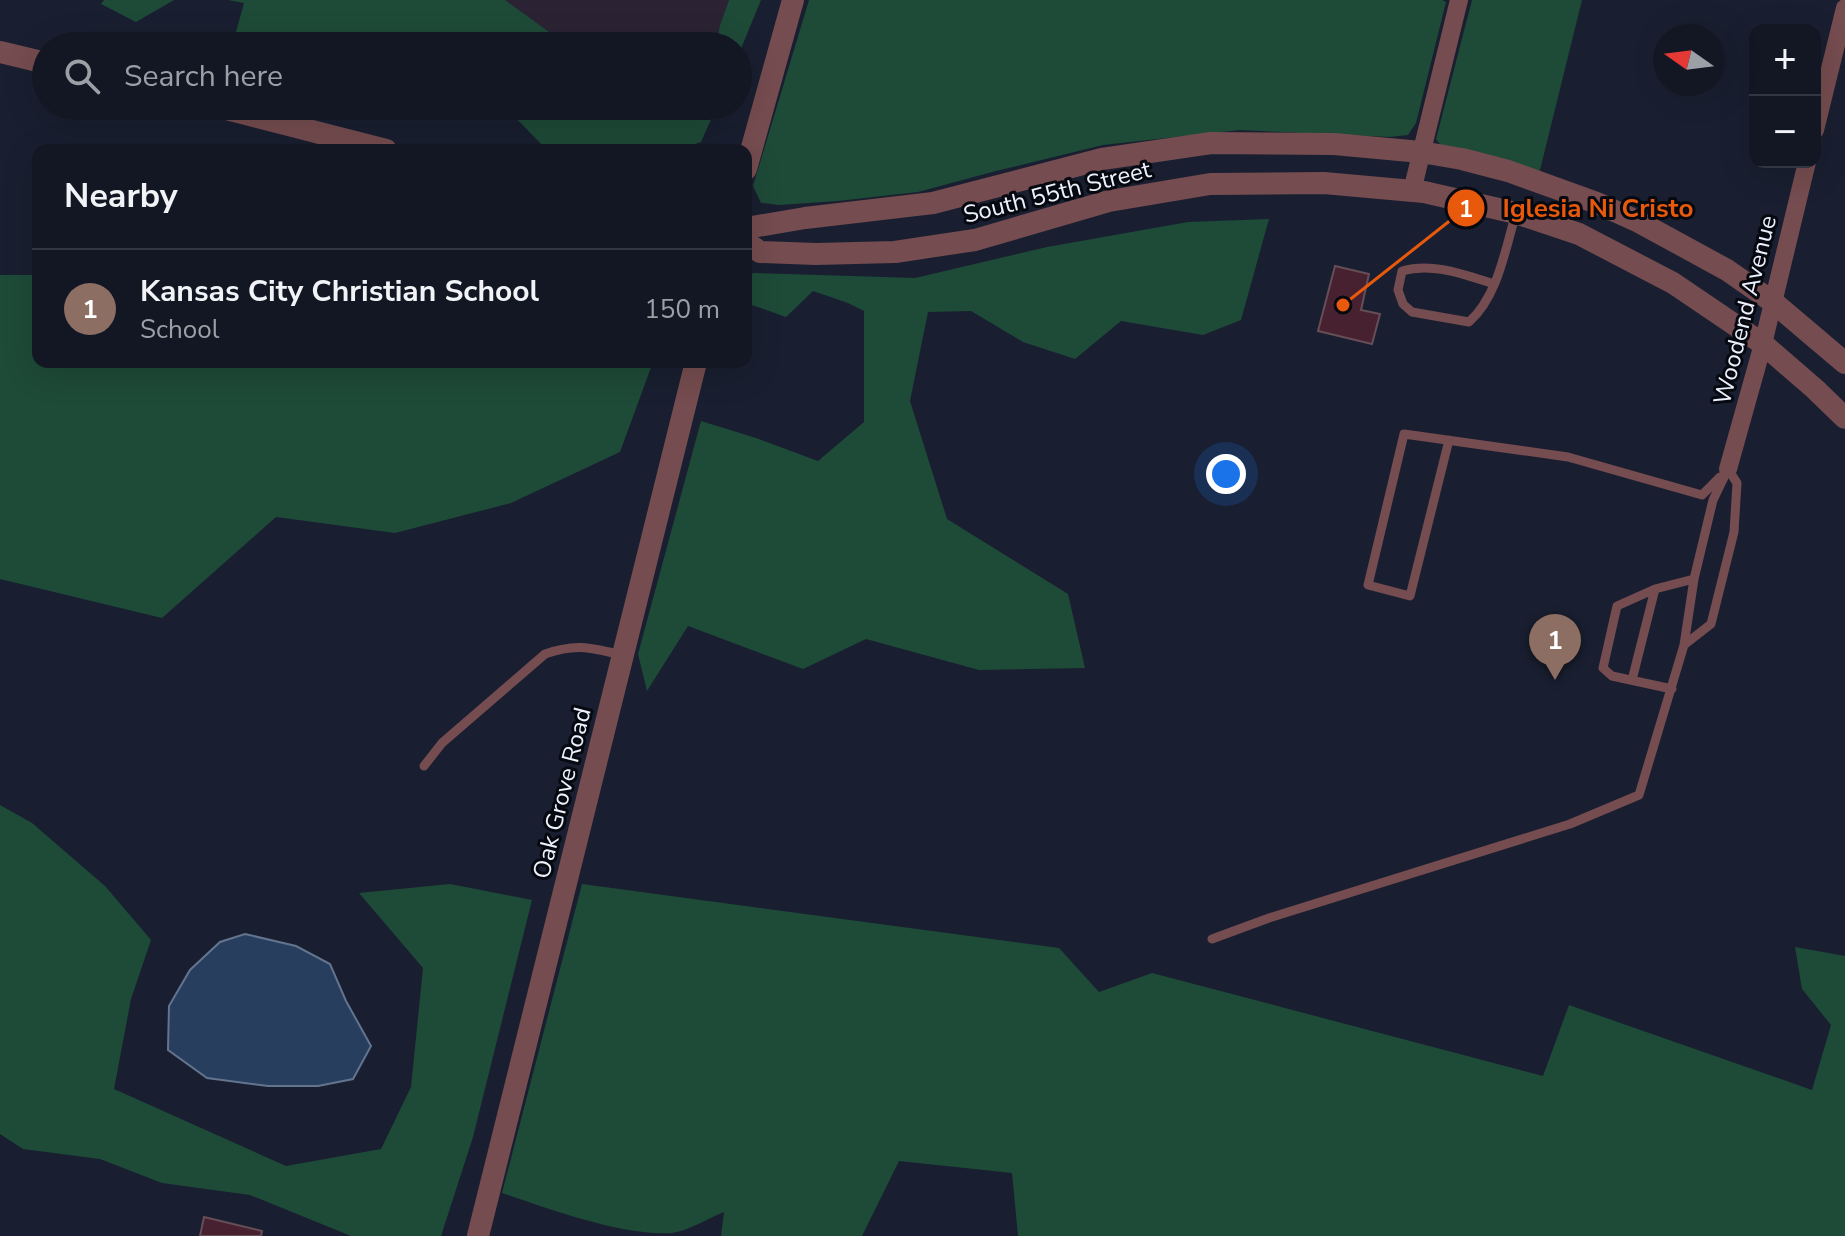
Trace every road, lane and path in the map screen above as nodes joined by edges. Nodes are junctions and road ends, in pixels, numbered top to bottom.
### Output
1 (793, 0) edge
2 (1459, 0) edge
3 (1845, 8) edge
4 (0, 52) edge
5 (32, 60) edge
6 (1821, 106) edge
7 (269, 120) edge
8 (363, 144) edge
9 (752, 147) edge
10 (1421, 152) junction
11 (1806, 168) edge
12 (1412, 191) junction
13 (1516, 213) junction
14 (752, 227) edge
15 (752, 246) edge
16 (1494, 284) junction
17 (1773, 302) junction
18 (1763, 344) junction
19 (1845, 363) edge
20 (695, 368) edge
21 (1845, 418) edge
22 (1449, 440) junction
23 (1728, 469) junction
24 (1694, 579) junction
25 (1655, 589) junction
26 (1684, 645) junction
27 (623, 655) junction
28 (1632, 680) junction
29 (1672, 689) junction
30 (424, 766) dead end
31 (1212, 939) dead end
32 (478, 1236) edge

1 - 9 street
2 - 10 street
3 - 6 street
4 - 5 street
7 - 8 street
10 - 12 street
10 - 14 street, South 55th Street
10 - 17 street, South 55th Street
11 - 17 street, Woodend Avenue
12 - 13 street, South 55th Street
12 - 15 street, South 55th Street
13 - 16 lane
13 - 18 street, South 55th Street
16 - 16 lane
17 - 18 street, Woodend Avenue
17 - 19 street, South 55th Street
18 - 21 street, South 55th Street
18 - 23 street, Woodend Avenue
20 - 27 street, Oak Grove Road
22 - 22 lane
22 - 23 lane
23 - 24 lane
23 - 26 lane
24 - 25 lane
24 - 26 lane
25 - 28 lane
25 - 28 lane
26 - 29 lane
27 - 30 lane
27 - 32 street, Oak Grove Road
28 - 29 lane
29 - 31 lane

